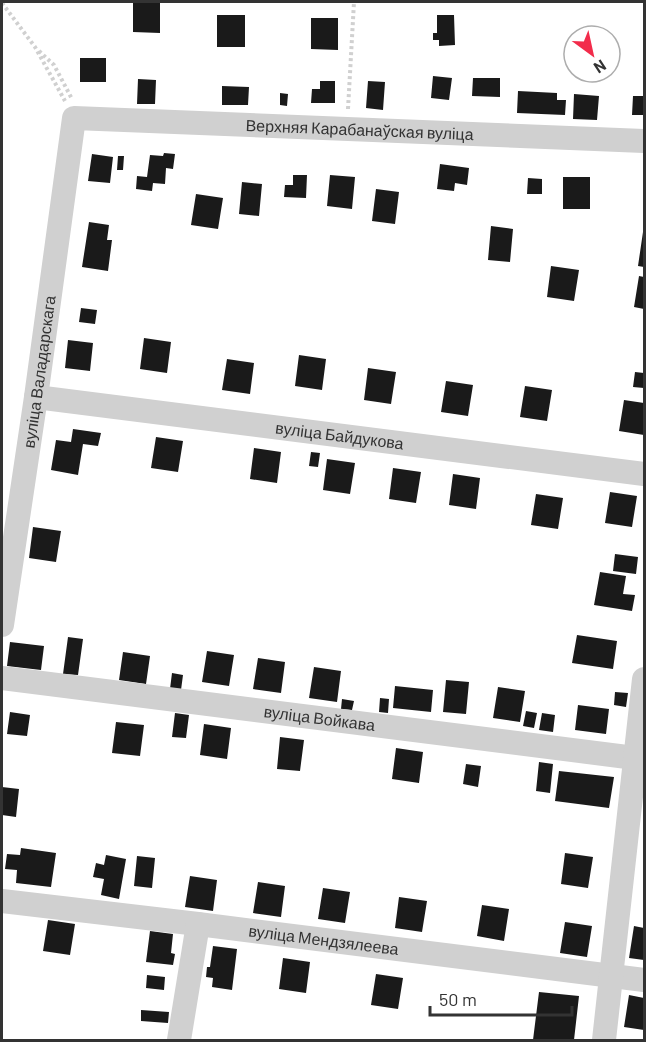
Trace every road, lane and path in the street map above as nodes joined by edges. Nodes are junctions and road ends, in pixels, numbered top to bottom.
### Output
1 (354, 2) edge
2 (2, 3) edge
3 (35, 47) junction
4 (78, 118) junction
5 (346, 129) junction
6 (645, 141) edge
7 (36, 397) junction
8 (645, 474) edge
9 (2, 625) edge
10 (2, 678) edge
11 (645, 679) edge
12 (635, 758) junction
13 (2, 901) edge
14 (198, 924) junction
15 (611, 976) junction
16 (645, 980) edge
17 (179, 1041) edge
18 (604, 1041) edge

1 - 5 path
2 - 3 path
3 - 4 path
3 - 4 path
4 - 5 street, Верхняя Карабанаўская вуліца
4 - 7 street, вуліца Валадарскага
5 - 6 street, Верхняя Карабанаўская вуліца
7 - 8 street, вуліца Байдукова
7 - 9 street, вуліца Валадарскага
10 - 12 street, вуліца Войкава
11 - 12 street
12 - 15 street
13 - 14 street, вуліца Мендзялеева
14 - 15 street, вуліца Мендзялеева
14 - 17 street
15 - 16 street, вуліца Мендзялеева
15 - 18 street

